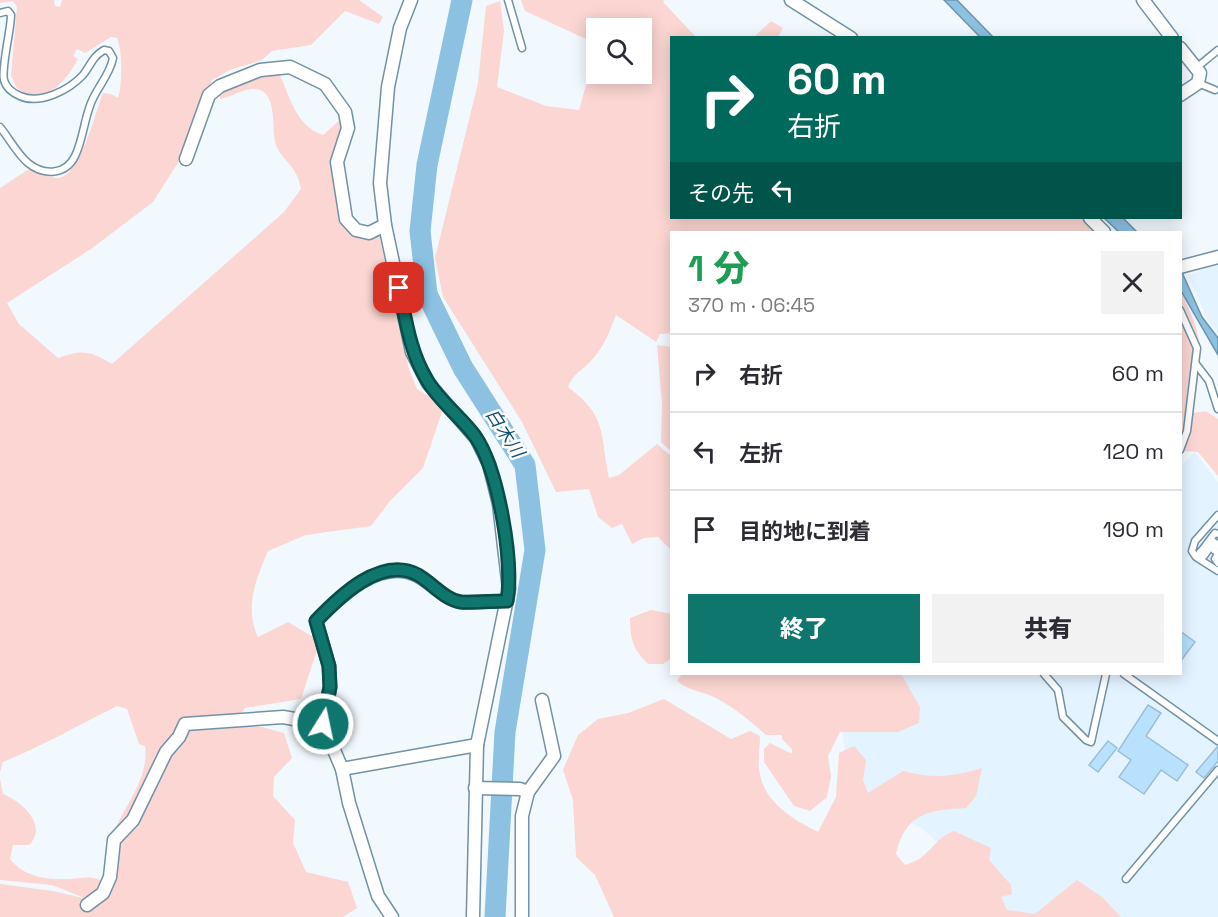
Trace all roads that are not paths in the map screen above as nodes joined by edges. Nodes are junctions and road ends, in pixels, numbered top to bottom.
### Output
1 (411, 0) edge
2 (508, 0) edge
3 (790, 0) edge
4 (1143, 0) edge
5 (0, 13) edge
6 (848, 36) edge
7 (1170, 36) edge
8 (522, 48) dead end
9 (1182, 50) edge
10 (1218, 50) edge
11 (1196, 68) junction
12 (1198, 83) junction
13 (1215, 90) dead end
14 (1182, 95) edge
15 (0, 127) edge
16 (186, 159) dead end
17 (1091, 219) edge
18 (385, 225) junction
19 (1103, 231) edge
20 (1218, 257) edge
21 (1182, 267) edge
22 (1182, 314) edge
23 (1196, 363) junction
24 (1218, 409) edge
25 (1182, 445) edge
26 (1218, 515) edge
27 (1217, 532) edge
28 (1217, 544) edge
29 (1218, 554) edge
30 (1200, 555) junction
31 (1218, 564) edge
32 (1218, 571) edge
33 (507, 601) junction
34 (1045, 675) edge
35 (1106, 675) edge
36 (1125, 675) edge
37 (542, 700) dead end
38 (323, 724) junction
39 (1218, 741) edge
40 (477, 745) junction
41 (342, 769) junction
42 (1218, 770) edge
43 (475, 788) junction
44 (524, 791) junction
45 (1126, 879) dead end
46 (87, 906) dead end
47 (392, 917) edge
48 (473, 917) edge
49 (522, 917) edge

1 - 18 street
2 - 8 lane
3 - 6 street
4 - 7 street
5 - 15 lane
9 - 11 street
10 - 11 lane
11 - 12 street
12 - 13 lane
12 - 14 street
16 - 18 street
17 - 19 street
18 - 33 street
20 - 21 street
22 - 23 lane
23 - 24 lane
23 - 25 lane
26 - 30 lane
27 - 30 lane
28 - 29 lane
28 - 30 lane
29 - 31 lane
30 - 31 lane
30 - 32 lane
33 - 38 street
33 - 40 street
34 - 35 lane
36 - 39 lane
37 - 44 street
38 - 41 street
38 - 46 street
40 - 41 street
40 - 43 street
41 - 47 street
42 - 45 lane
43 - 44 street
43 - 48 street
44 - 49 street

